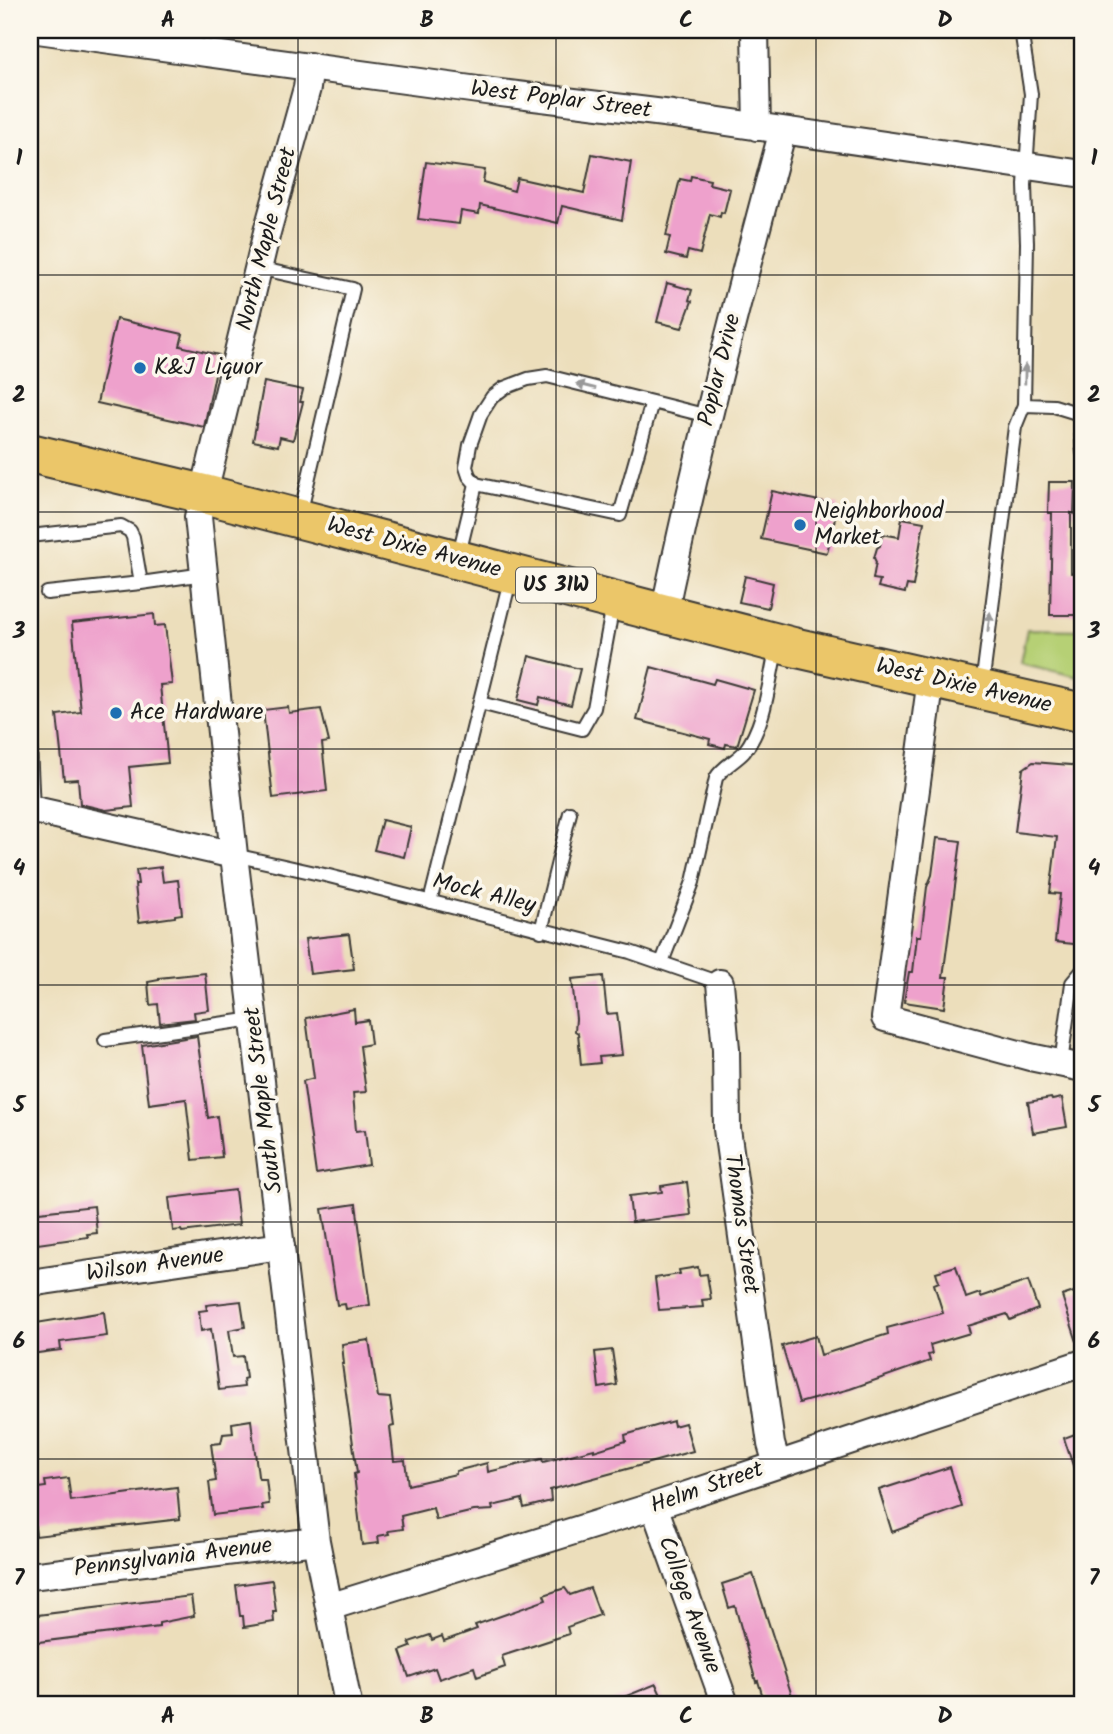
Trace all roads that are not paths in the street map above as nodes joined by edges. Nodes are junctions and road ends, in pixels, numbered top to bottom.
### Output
1 (38, 30) edge
2 (755, 30) edge
3 (1021, 30) edge
4 (159, 38) edge
5 (310, 66) junction
6 (770, 128) junction
7 (1028, 168) junction
8 (1083, 174) edge
9 (258, 268) junction
10 (652, 402) junction
11 (1024, 405) junction
12 (1081, 413) edge
13 (708, 416) junction
14 (1083, 452) edge
15 (30, 453) edge
16 (476, 484) junction
17 (204, 494) junction
18 (299, 518) junction
19 (30, 536) edge
20 (457, 560) junction
21 (204, 574) junction
22 (512, 574) junction
23 (141, 583) junction
24 (47, 593) dead end
25 (613, 600) junction
26 (664, 613) junction
27 (777, 643) junction
28 (931, 679) junction
29 (981, 690) junction
30 (480, 703) junction
31 (1083, 713) edge
32 (30, 746) edge
33 (31, 809) edge
34 (570, 813) dead end
35 (234, 855) junction
36 (430, 902) junction
37 (541, 931) junction
38 (662, 962) junction
39 (1083, 970) edge
40 (720, 983) joint
41 (254, 1019) junction
42 (105, 1040) dead end
43 (1072, 1066) edge
44 (281, 1246) junction
45 (30, 1283) edge
46 (1083, 1363) edge
47 (777, 1464) junction
48 (654, 1506) junction
49 (316, 1541) junction
50 (30, 1576) edge
51 (329, 1607) junction
52 (348, 1704) edge
53 (725, 1704) edge

1 - 4 street, West Poplar Street
2 - 6 street, Poplar Drive
3 - 7 lane
4 - 5 street, West Poplar Street
5 - 6 street, West Poplar Street
5 - 9 street, North Maple Street
6 - 7 street, West Poplar Street
6 - 13 street, Poplar Drive
7 - 8 street, West Poplar Street
11 -> 7 lane
9 - 17 street, North Maple Street
9 - 18 lane
10 - 13 lane
10 -> 16 lane
10 - 16 lane
11 - 12 lane
29 -> 11 lane
12 - 14 lane
13 - 26 street, Poplar Drive
15 - 17 main road, West Dixie Avenue / US 31W
16 - 20 lane
17 - 18 main road, West Dixie Avenue / US 31W
17 - 21 street, South Maple Street
18 - 20 main road, West Dixie Avenue / US 31W
19 - 23 lane
20 - 22 main road, West Dixie Avenue / US 31W
21 - 23 lane
21 - 35 street, South Maple Street
22 - 25 main road, West Dixie Avenue / US 31W
22 - 30 lane
23 - 24 lane
25 - 26 main road, West Dixie Avenue / US 31W
25 - 30 lane
26 - 27 main road, West Dixie Avenue / US 31W
27 - 28 main road, West Dixie Avenue / US 31W
27 - 38 lane
28 - 29 main road, West Dixie Avenue / US 31W
28 - 43 street
29 - 31 main road, West Dixie Avenue / US 31W
30 - 36 lane
32 - 33 lane
33 - 35 street
34 - 37 lane
35 - 36 lane, Mock Alley
35 - 41 street, South Maple Street
36 - 37 lane, Mock Alley
37 - 38 lane, Mock Alley
38 - 40 lane, Mock Alley
39 - 43 lane
40 - 47 street, Thomas Street
41 - 42 lane
41 - 44 street, South Maple Street
44 - 45 street, Wilson Avenue
44 - 49 street, South Maple Street
46 - 47 street, Helm Street
47 - 48 street, Helm Street
48 - 51 street, Helm Street
48 - 53 street, College Avenue
49 - 50 street, Pennsylvania Avenue
49 - 51 street, South Maple Street
51 - 52 street, South Maple Street

